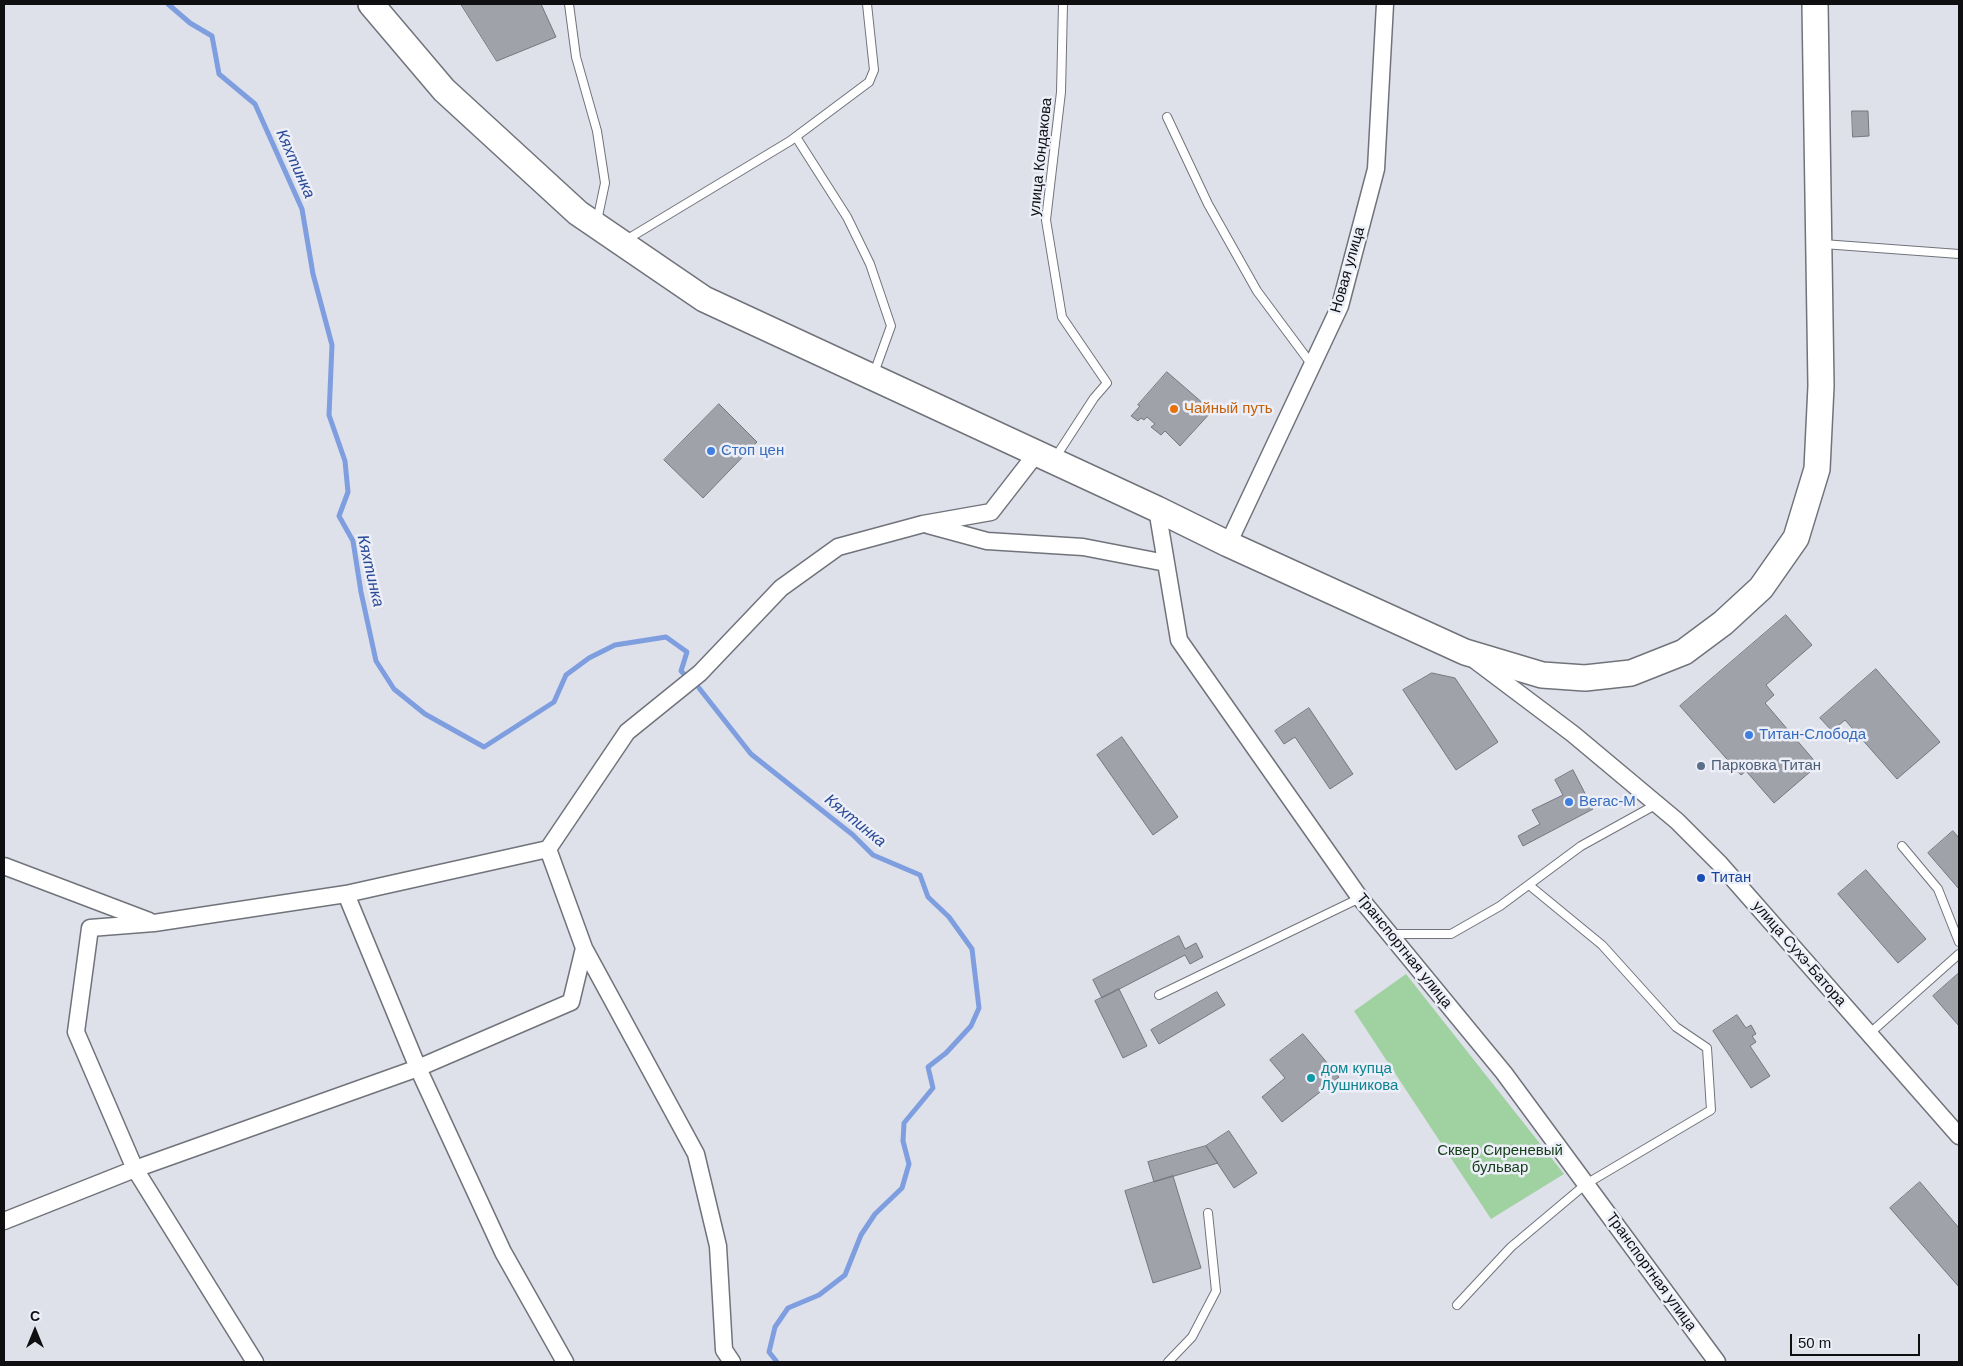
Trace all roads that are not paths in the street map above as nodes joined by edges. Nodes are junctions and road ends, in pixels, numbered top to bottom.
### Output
1 (370, 4) edge
2 (569, 4) edge
3 (867, 4) edge
4 (1063, 4) edge
5 (1385, 4) edge
6 (1814, 4) edge
7 (1821, 4) edge
8 (1816, 59) junction
9 (1167, 117) dead end
10 (796, 137) junction
11 (596, 225) junction
12 (622, 243) junction
13 (1818, 243) junction
14 (1959, 254) edge
15 (1312, 366) junction
16 (872, 378) junction
17 (1045, 458) junction
18 (1157, 509) junction
19 (923, 524) junction
20 (1228, 544) junction
21 (1166, 564) junction
22 (1465, 652) junction
23 (1658, 804) junction
24 (1902, 846) dead end
25 (548, 849) junction
26 (6, 869) edge
27 (1529, 885) junction
28 (346, 894) junction
29 (1360, 898) junction
30 (154, 923) junction
31 (1390, 934) junction
32 (1959, 942) edge
33 (584, 948) junction
34 (1959, 954) edge
35 (1159, 995) dead end
36 (1869, 1034) junction
37 (418, 1068) junction
38 (1959, 1136) edge
39 (135, 1169) junction
40 (1586, 1184) junction
41 (1208, 1214) dead end
42 (4, 1220) edge
43 (1457, 1305) dead end
44 (255, 1362) edge
45 (565, 1362) edge
46 (732, 1362) edge
47 (1168, 1362) edge
48 (1717, 1362) edge

1 - 11 main road
2 - 11 lane
3 - 10 lane
4 - 17 lane, улица Кондакова
5 - 15 street, Новая улица
6 - 8 main road
7 - 8 main road
8 - 13 main road
9 - 15 lane
10 - 12 lane
10 - 16 lane
11 - 12 main road
12 - 16 main road
13 - 14 lane
13 - 22 main road
15 - 20 street, Новая улица
16 - 17 main road
17 - 18 main road
17 - 19 street
18 - 20 main road
18 - 21 street, Транспортная улица
19 - 21 street
19 - 25 street
20 - 22 main road
21 - 29 street, Транспортная улица
22 - 23 street, улица Сухэ-Батора
23 - 27 lane
23 - 36 street, улица Сухэ-Батора
24 - 32 lane
25 - 28 street
25 - 33 street
26 - 30 street
27 - 31 lane
27 - 40 lane
28 - 30 street
28 - 37 street
29 - 31 street, Транспортная улица
29 - 35 lane
30 - 39 street
31 - 40 street, Транспортная улица
33 - 37 street
33 - 46 street
34 - 36 lane
36 - 38 street, улица Сухэ-Батора
37 - 39 street
37 - 45 street
39 - 42 street
39 - 44 street
40 - 43 lane
40 - 48 street, Транспортная улица
41 - 47 lane

